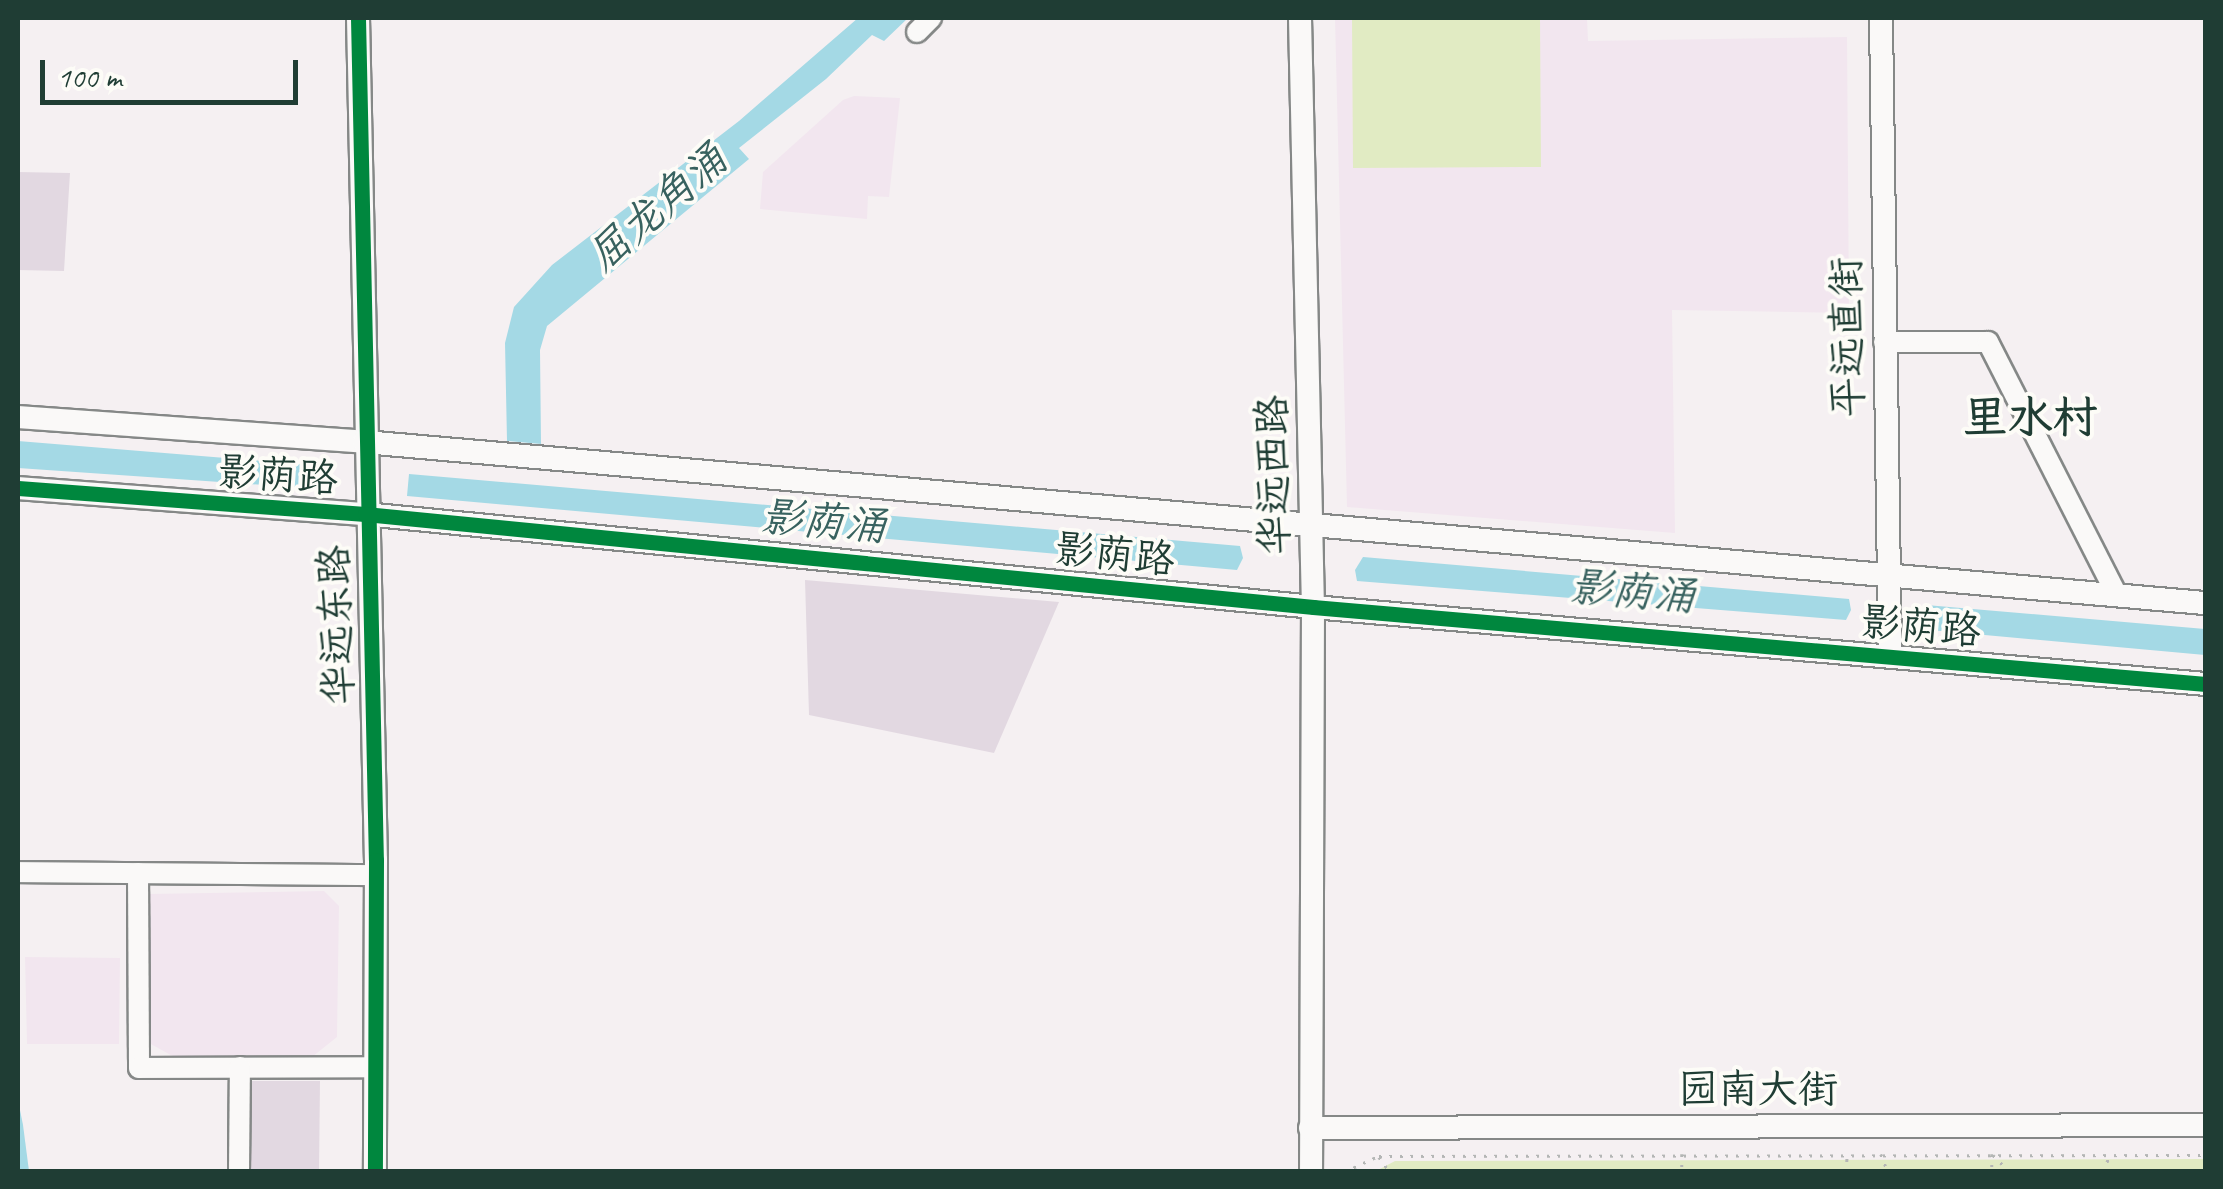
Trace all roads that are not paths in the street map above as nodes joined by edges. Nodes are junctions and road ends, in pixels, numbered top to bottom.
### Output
1 (358, 18) edge
2 (1300, 18) edge
3 (1881, 18) edge
4 (1884, 342) junction
5 (18, 417) edge
6 (364, 442) junction
7 (18, 488) edge
8 (366, 514) junction
9 (1311, 525) junction
10 (1886, 584) junction
11 (2117, 596) junction
12 (2206, 603) edge
13 (1313, 606) junction
14 (1889, 648) junction
15 (2206, 684) edge
16 (18, 872) edge
17 (138, 873) junction
18 (376, 875) junction
19 (376, 1067) junction
20 (240, 1068) junction
21 (2206, 1125) edge
22 (1310, 1128) junction
23 (240, 1172) edge
24 (375, 1172) edge
25 (1311, 1172) edge

1 - 6 street, 华远东路
2 - 9 street, 华远西路
3 - 4 street, 平远直街
4 - 10 street, 平远直街
4 - 11 street
5 - 6 street, 影荫路
6 - 8 street, 华远东路
6 - 9 street, 影荫路
7 - 8 street, 影荫路
8 - 13 street, 影荫路
8 - 18 street, 华远东路
9 - 10 street, 影荫路
9 - 13 street, 华远西路
10 - 11 street, 影荫路
10 - 14 street, 平远直街
11 - 12 street, 影荫路
13 - 14 street, 影荫路
13 - 22 street, 华远西路
14 - 15 street, 影荫路
16 - 17 street
17 - 18 street
17 - 20 street
18 - 19 street, 华远东路
19 - 20 street
19 - 24 street, 华远东路
20 - 23 street
21 - 22 street, 园南大街
22 - 25 street, 华远西路

